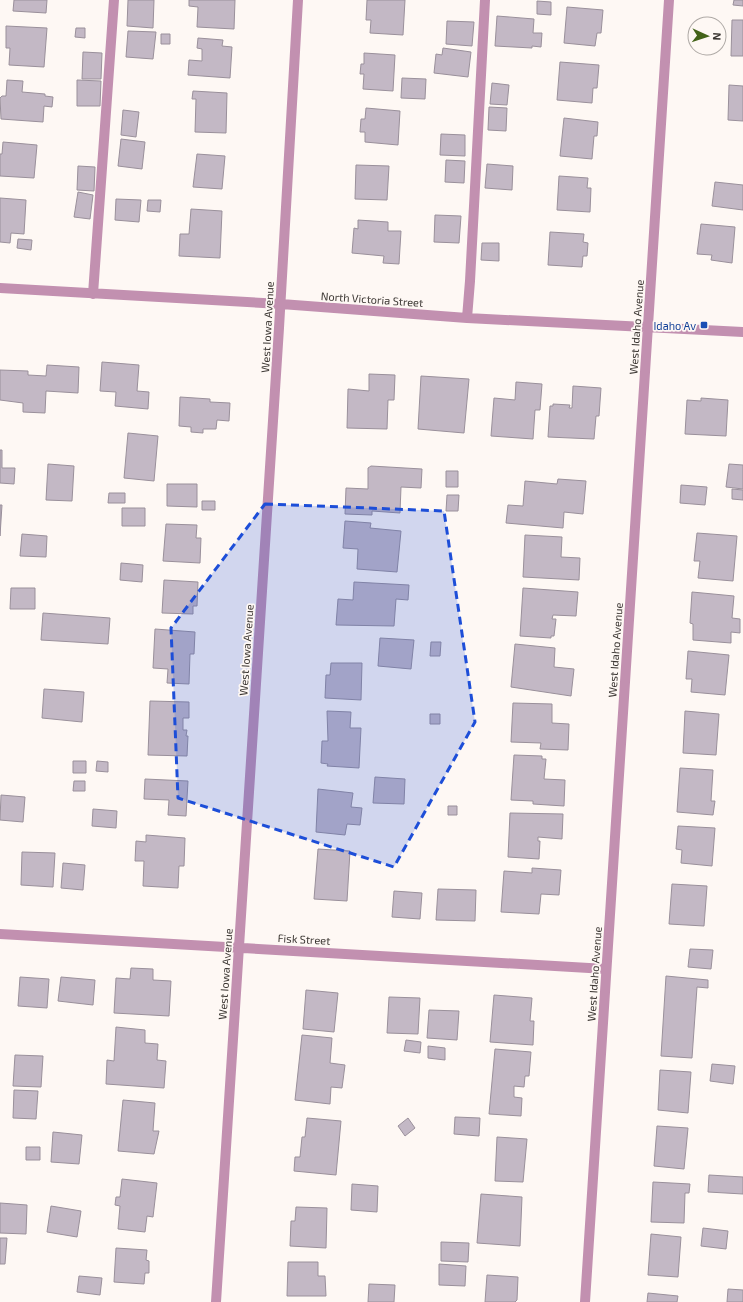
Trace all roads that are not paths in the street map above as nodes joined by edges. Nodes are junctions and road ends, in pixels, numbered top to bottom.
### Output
1 (114, 0) edge
2 (298, 0) edge
3 (485, 0) edge
4 (669, 0) edge
5 (0, 288) edge
6 (93, 294) junction
7 (281, 304) junction
8 (467, 318) junction
9 (648, 326) junction
10 (743, 332) edge
11 (0, 934) edge
12 (239, 947) junction
13 (606, 969) junction
14 (216, 1302) edge
15 (585, 1302) edge

1 - 6 street
2 - 7 street, West Iowa Avenue
3 - 8 street
4 - 9 street, West Idaho Avenue
5 - 6 street, North Victoria Street
6 - 7 street, North Victoria Street
7 - 8 street, North Victoria Street
7 - 12 street, West Iowa Avenue
8 - 9 street, North Victoria Street
9 - 10 street, North Victoria Street
9 - 13 street, West Idaho Avenue
11 - 12 street, Fisk Street
12 - 13 street, Fisk Street
12 - 14 street, West Iowa Avenue
13 - 15 street, West Idaho Avenue

